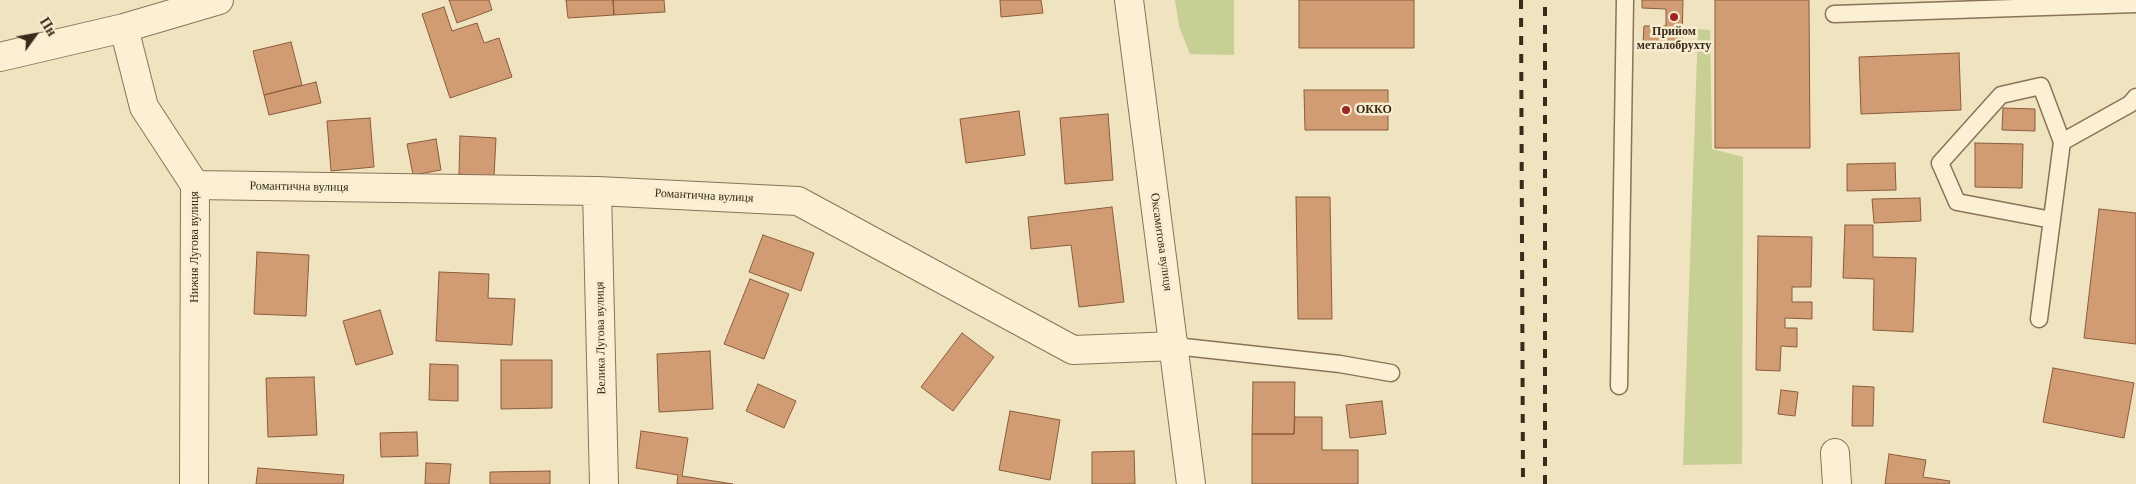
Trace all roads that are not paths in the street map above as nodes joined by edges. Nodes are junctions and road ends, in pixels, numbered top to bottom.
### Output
1 (219, 0) edge
2 (1129, 0) edge
3 (1625, 0) edge
4 (2136, 4) edge
5 (1834, 14) dead end
6 (124, 28) junction
7 (0, 57) edge
8 (2136, 97) edge
9 (2062, 142) junction
10 (195, 185) junction
11 (597, 191) junction
12 (2052, 220) junction
13 (2040, 319) dead end
14 (1175, 346) junction
15 (1391, 373) dead end
16 (1619, 386) dead end
17 (1835, 452) dead end
18 (194, 484) edge
19 (604, 484) edge
20 (1191, 484) edge
21 (1837, 484) edge

1 - 6 street
2 - 14 street, Оксамитова вулиця
3 - 16 lane
4 - 5 lane
6 - 7 street
6 - 10 street, Нижня Лугова вулиця
8 - 9 lane
9 - 12 lane
9 - 12 lane
10 - 11 street, Романтична вулиця
10 - 18 street, Нижня Лугова вулиця
11 - 14 street, Романтична вулиця
11 - 19 street, Велика Лугова вулиця
12 - 13 lane
14 - 15 lane
14 - 20 street, Оксамитова вулиця
17 - 21 street

